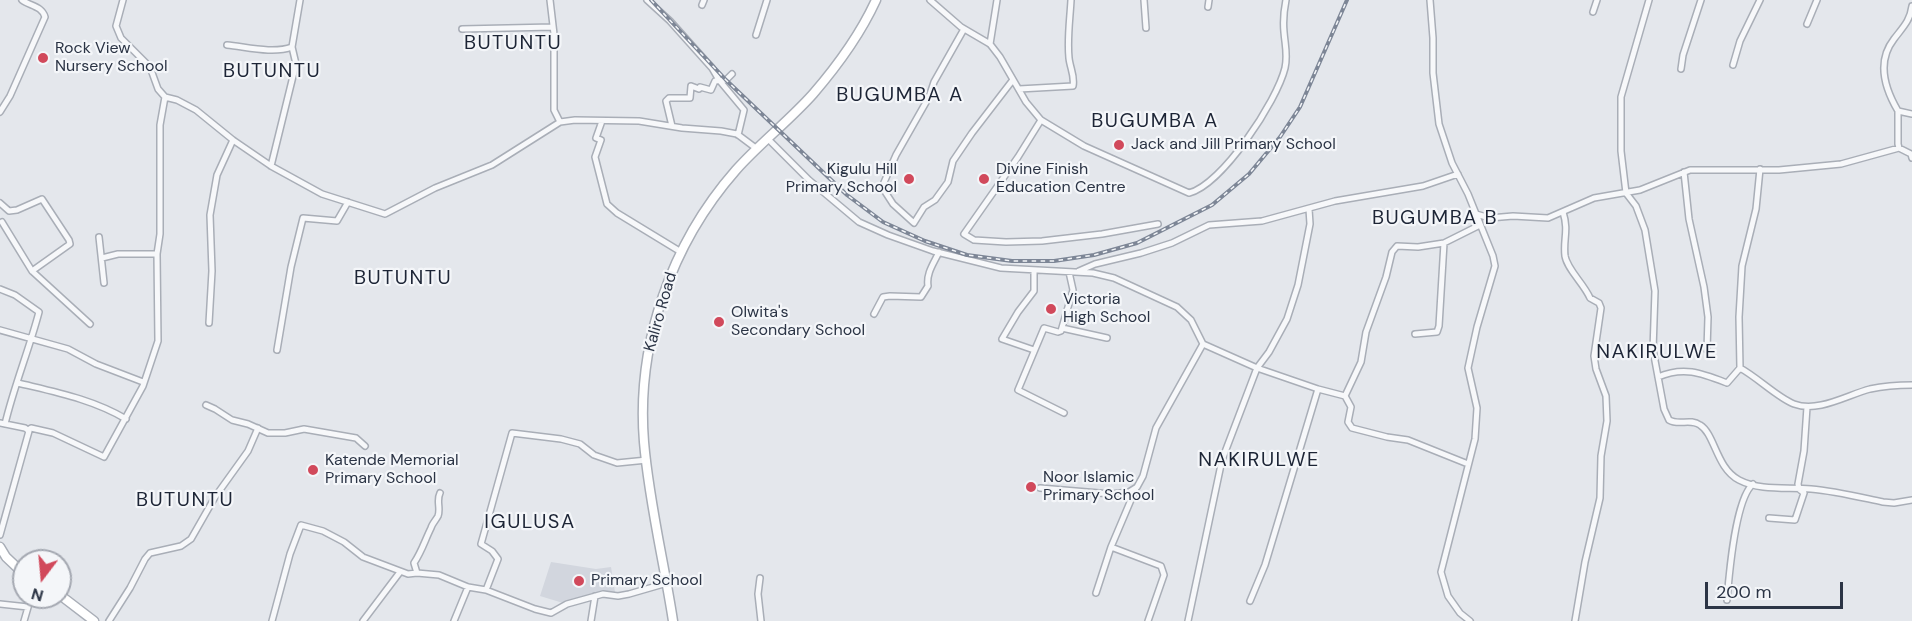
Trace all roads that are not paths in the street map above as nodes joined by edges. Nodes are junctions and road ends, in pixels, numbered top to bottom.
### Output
1 (22, 0) edge
2 (123, 0) edge
3 (300, 0) edge
4 (550, 0) edge
5 (647, 0) edge
6 (767, 0) edge
7 (876, 0) edge
8 (930, 0) edge
9 (998, 0) edge
10 (1071, 0) edge
11 (1144, 0) edge
12 (1286, 0) edge
13 (1430, 0) edge
14 (1597, 0) edge
15 (1649, 0) edge
16 (1701, 0) edge
17 (1760, 0) edge
18 (1817, 0) edge
19 (1912, 3) edge
20 (1593, 12) dead end
21 (1807, 24) dead end
22 (553, 27) junction
23 (964, 28) junction
24 (1146, 28) dead end
25 (462, 29) dead end
26 (756, 35) dead end
27 (227, 45) dead end
28 (990, 45) junction
29 (292, 47) junction
30 (1733, 65) dead end
31 (1681, 69) dead end
32 (732, 74) dead end
33 (719, 80) junction
34 (1012, 81) junction
35 (1019, 89) junction
36 (165, 97) junction
37 (1898, 111) junction
38 (0, 112) edge
39 (1912, 114) edge
40 (1041, 120) junction
41 (602, 121) junction
42 (560, 122) junction
43 (672, 126) junction
44 (738, 135) junction
45 (767, 138) junction
46 (233, 140) junction
47 (1899, 148) junction
48 (757, 149) junction
49 (1912, 158) edge
50 (271, 166) junction
51 (1760, 169) junction
52 (1684, 172) junction
53 (1458, 174) junction
54 (1640, 190) junction
55 (1626, 193) junction
56 (348, 202) junction
57 (0, 203) edge
58 (1635, 205) junction
59 (1309, 209) junction
60 (9, 210) junction
61 (1563, 212) junction
62 (1476, 214) junction
63 (1, 223) edge
64 (1158, 224) dead end
65 (1479, 225) junction
66 (99, 237) dead end
67 (1444, 243) junction
68 (681, 252) junction
69 (939, 252) junction
70 (157, 254) junction
71 (102, 258) junction
72 (1034, 270) junction
73 (32, 271) junction
74 (1069, 272) junction
75 (1077, 272) junction
76 (104, 283) dead end
77 (0, 289) edge
78 (874, 314) dead end
79 (208, 323) dead end
80 (90, 324) dead end
81 (1062, 328) junction
82 (0, 330) edge
83 (1415, 334) dead end
84 (32, 338) junction
85 (1107, 338) dead end
86 (1203, 344) junction
87 (277, 350) dead end
88 (1034, 350) junction
89 (1707, 350) dead end
90 (1257, 368) junction
91 (1740, 368) junction
92 (1658, 377) junction
93 (143, 382) junction
94 (18, 383) junction
95 (1912, 385) edge
96 (1318, 389) junction
97 (1345, 396) junction
98 (206, 405) dead end
99 (1807, 407) junction
100 (1064, 413) dead end
101 (126, 419) junction
102 (3, 424) edge
103 (258, 428) junction
104 (28, 430) junction
105 (365, 446) dead end
106 (647, 460) junction
107 (1468, 464) junction
108 (1753, 484) junction
109 (1137, 487) junction
110 (1040, 488) dead end
111 (1798, 489) junction
112 (440, 493) dead end
113 (1912, 500) edge
114 (1769, 518) dead end
115 (0, 535) edge
116 (0, 547) edge
117 (1111, 547) junction
118 (12, 563) edge
119 (400, 572) junction
120 (417, 573) junction
121 (760, 578) dead end
122 (667, 583) junction
123 (468, 587) junction
124 (486, 590) junction
125 (1096, 593) dead end
126 (595, 596) junction
127 (1727, 600) dead end
128 (1250, 601) dead end
129 (72, 605) edge
130 (92, 620) edge
131 (109, 621) edge
132 (272, 621) edge
133 (363, 621) edge
134 (454, 621) edge
135 (591, 621) edge
136 (673, 621) edge
137 (761, 621) edge
138 (1148, 621) edge
139 (1188, 621) edge
140 (1470, 621) edge
141 (1575, 621) edge

1 - 38 street
2 - 36 street
3 - 29 street
4 - 22 street
5 - 33 street
6 - 26 street
7 - 45 main road, Kaliro Road
8 - 23 street
9 - 28 street
10 - 35 street
11 - 24 street
12 - 40 street
13 - 53 street
14 - 20 street
15 - 55 street
16 - 31 street
17 - 30 street
18 - 21 street
19 - 37 street
22 - 25 street
22 - 42 street
23 - 28 street
23 - 34 street
27 - 29 street
28 - 34 street
29 - 50 street
32 - 33 street
33 - 43 street
33 - 44 street
34 - 35 street
35 - 40 street
36 - 46 street
36 - 70 street
37 - 39 street
37 - 47 street
40 - 64 street
41 - 42 street
41 - 43 street
41 - 68 street
42 - 56 street
43 - 44 street
44 - 48 street
45 - 48 main road, Kaliro Road
45 - 69 street
46 - 50 street
46 - 79 street
47 - 49 street
47 - 51 street
48 - 68 main road, Kaliro Road
50 - 56 street
51 - 52 street
51 - 91 street
52 - 54 street
52 - 89 street
53 - 59 street
53 - 62 street
54 - 55 street
54 - 58 street
55 - 58 street
55 - 61 street
56 - 87 street
57 - 60 street
58 - 92 street
59 - 75 street
59 - 90 street
60 - 63 street
60 - 73 street
61 - 62 street
61 - 141 street
62 - 65 street
63 - 73 street
65 - 67 street
65 - 107 street
66 - 71 street
67 - 83 street
67 - 97 street
68 - 106 main road, Kaliro Road
69 - 72 street
69 - 78 street
70 - 71 street
70 - 93 street
71 - 76 street
72 - 74 street
72 - 88 street
73 - 80 street
74 - 75 street
74 - 81 street
75 - 86 street
77 - 84 street
81 - 85 street
81 - 88 street
82 - 84 street
84 - 93 street
84 - 94 street
86 - 90 street
86 - 109 street
88 - 100 street
90 - 96 street
90 - 139 street
91 - 92 street
91 - 99 street
92 - 108 street
93 - 101 street
94 - 101 street
94 - 102 street
95 - 99 street
96 - 97 street
96 - 128 street
97 - 107 street
98 - 103 street
99 - 111 street
101 - 104 street
102 - 104 street
103 - 105 street
103 - 131 street
104 - 115 street
106 - 122 main road, Kaliro Road
106 - 124 street
107 - 140 street
108 - 111 street
108 - 127 street
109 - 110 street
109 - 117 street
111 - 113 street
111 - 114 street
112 - 120 street
116 - 118 main road
117 - 125 street
117 - 138 street
119 - 120 street
119 - 132 street
119 - 133 street
120 - 123 street
121 - 137 street
122 - 126 street
122 - 136 main road, Kaliro Road
123 - 124 street
123 - 134 street
124 - 126 street
126 - 135 street
129 - 130 main road

